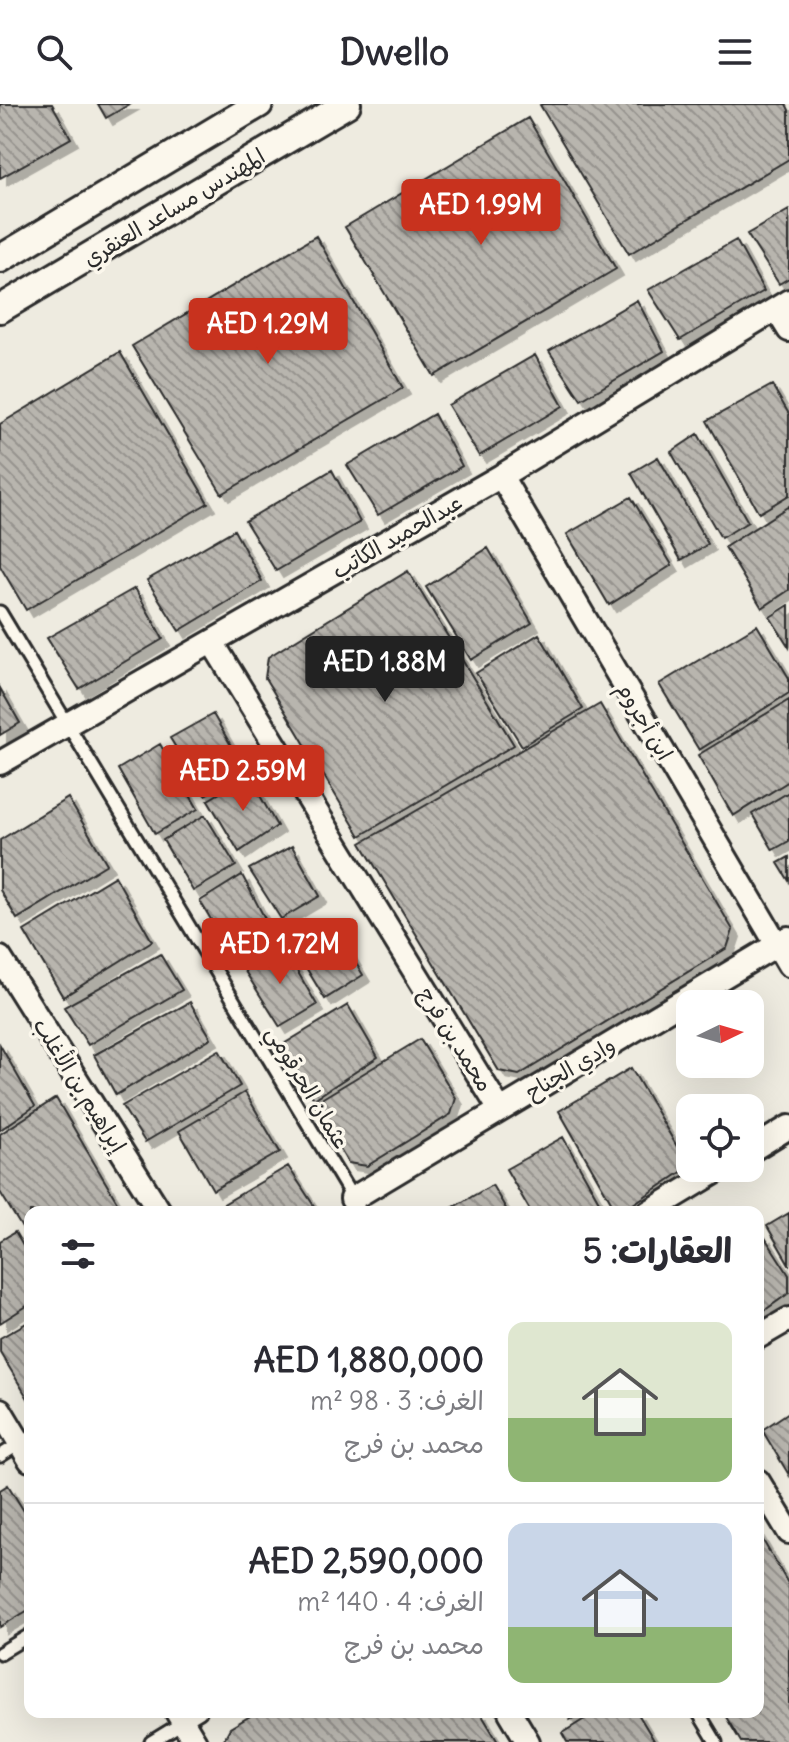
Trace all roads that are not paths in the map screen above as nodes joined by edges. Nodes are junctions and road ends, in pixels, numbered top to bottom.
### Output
1 (259, 104) edge
2 (347, 104) edge
3 (0, 259) edge
4 (783, 305) edge
5 (0, 309) edge
6 (789, 330) edge
7 (501, 476) junction
8 (0, 612) edge
9 (212, 642) junction
10 (66, 723) junction
11 (0, 763) edge
12 (783, 941) edge
13 (0, 958) edge
14 (789, 965) edge
15 (500, 1110) junction
16 (789, 1127) edge
17 (764, 1142) edge
18 (699, 1182) edge
19 (156, 1206) edge
20 (356, 1206) edge
21 (659, 1206) edge
22 (789, 1319) edge
23 (764, 1334) edge
24 (0, 1410) edge
25 (24, 1443) edge
26 (24, 1448) edge
27 (0, 1456) edge
28 (764, 1491) edge
29 (789, 1532) edge
30 (24, 1639) edge
31 (0, 1653) edge
32 (183, 1718) edge
33 (188, 1718) edge
34 (514, 1718) edge
35 (702, 1718) edge
36 (151, 1742) edge
37 (195, 1742) edge
38 (528, 1742) edge
39 (716, 1742) edge

1 - 3 street, المهندس مساعد العنقري
2 - 5 street, المهندس مساعد العنقري
4 - 6 street
4 - 7 street, عبدالحميد الكاتب
7 - 9 street, عبدالحميد الكاتب
7 - 12 street, ابن أجروم
8 - 10 lane, عثمان الحرقومي
9 - 10 street, عبدالحميد الكاتب
9 - 15 street, محمد بن فرج
10 - 11 street, عبدالحميد الكاتب
10 - 20 lane, عثمان الحرقومي
12 - 14 street, ابن أجروم
12 - 15 street, وادي الجناح
13 - 19 street, إبراهيم بن الأغلب
15 - 20 street, وادي الجناح
16 - 17 street
18 - 21 street
22 - 23 street
24 - 25 street
26 - 27 lane
28 - 29 street
30 - 31 lane
32 - 36 lane
33 - 37 street
34 - 38 street
35 - 39 lane

